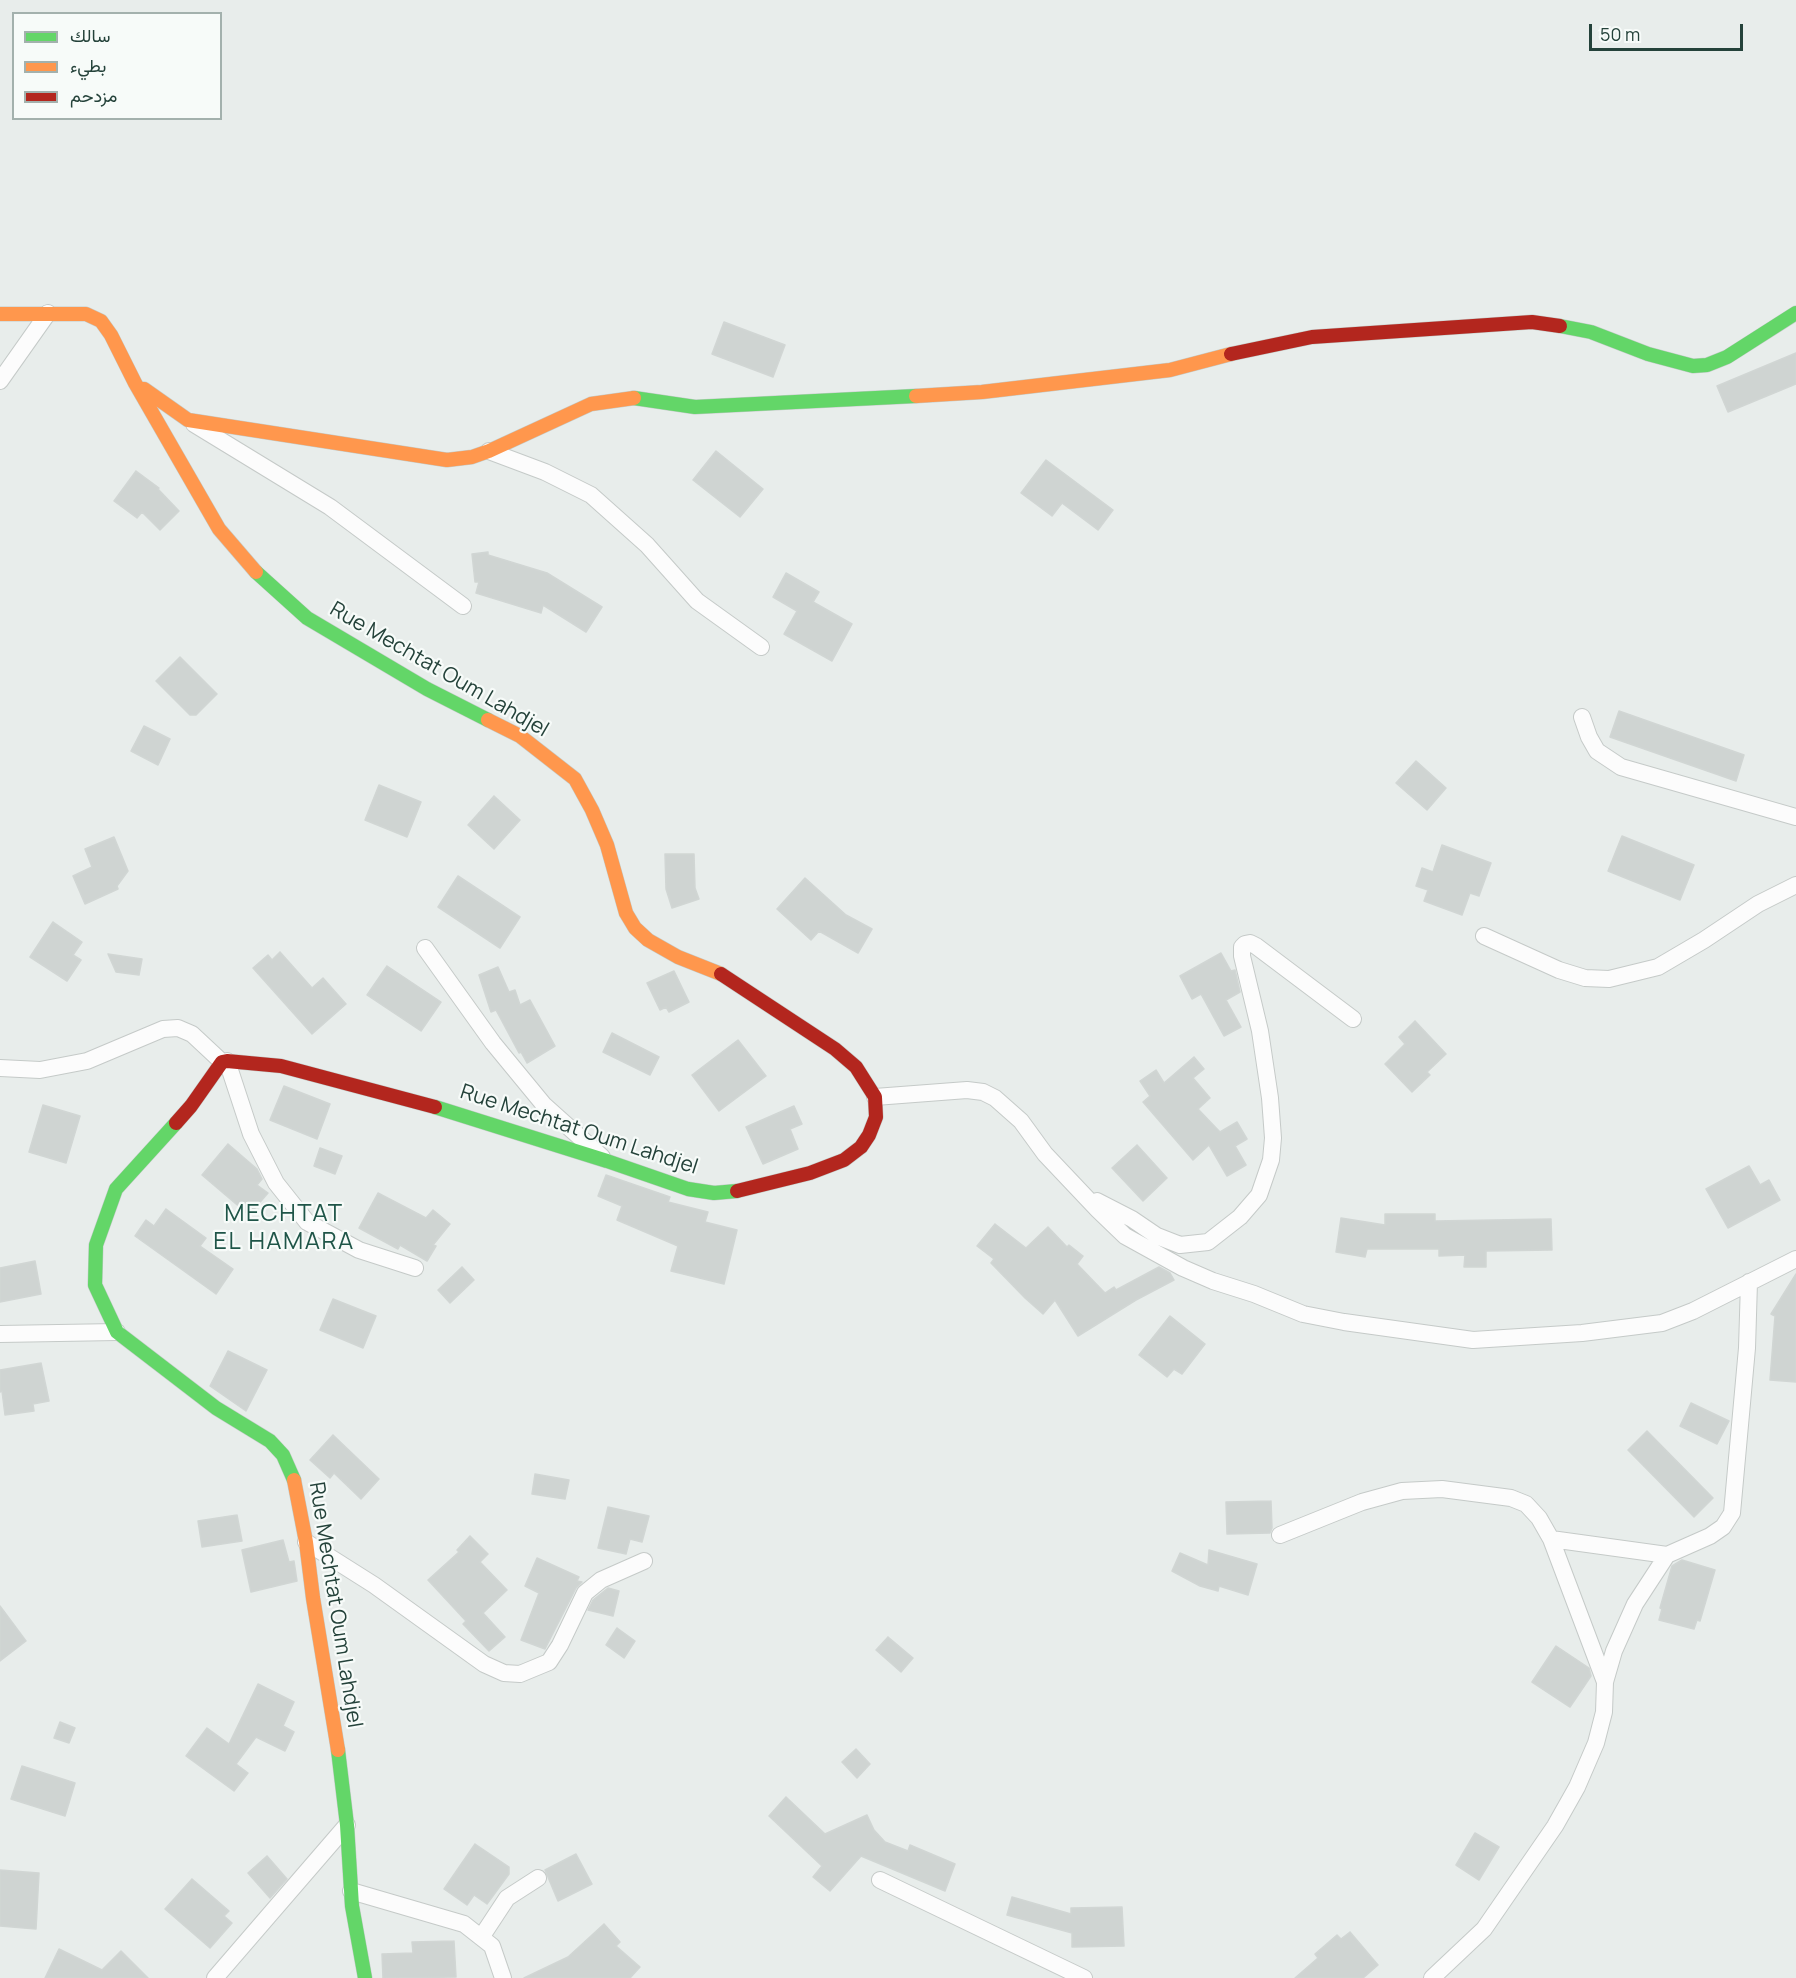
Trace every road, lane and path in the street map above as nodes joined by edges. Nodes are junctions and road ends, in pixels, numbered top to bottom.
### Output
1 (48, 313) junction
2 (1796, 313) edge
3 (0, 314) edge
4 (0, 381) edge
5 (135, 383) junction
6 (188, 420) junction
7 (489, 451) junction
8 (463, 606) dead end
9 (761, 647) dead end
10 (1582, 717) dead end
11 (1796, 817) edge
12 (1796, 885) edge
13 (1484, 936) dead end
14 (424, 948) dead end
15 (1353, 1019) dead end
16 (224, 1062) junction
17 (0, 1068) edge
18 (875, 1097) junction
19 (607, 1161) junction
20 (1076, 1187) junction
21 (1796, 1259) edge
22 (415, 1268) dead end
23 (1749, 1282) junction
24 (117, 1332) junction
25 (0, 1334) edge
26 (1280, 1535) dead end
27 (1551, 1539) junction
28 (306, 1542) junction
29 (1667, 1555) junction
30 (644, 1561) dead end
31 (1605, 1682) junction
32 (347, 1825) junction
33 (538, 1878) dead end
34 (880, 1880) dead end
35 (351, 1891) junction
36 (482, 1936) junction
37 (215, 1978) edge
38 (365, 1978) edge
39 (503, 1978) edge
40 (1084, 1978) edge
41 (1432, 1978) edge

1 - 3 street, Rue Mechtat Oum Lahdjel
1 - 4 street
1 - 5 street, Rue Mechtat Oum Lahdjel
2 - 7 street
5 - 6 street
5 - 18 street, Rue Mechtat Oum Lahdjel
6 - 7 street
6 - 8 street
7 - 9 street
10 - 11 street
12 - 13 street
14 - 19 street
15 - 20 street
16 - 17 street
16 - 19 street, Rue Mechtat Oum Lahdjel
16 - 22 street
16 - 24 street, Rue Mechtat Oum Lahdjel
18 - 19 street, Rue Mechtat Oum Lahdjel
18 - 20 street
20 - 23 street
21 - 23 street
23 - 29 street
24 - 25 street
24 - 28 street, Rue Mechtat Oum Lahdjel
26 - 27 street
27 - 29 street
27 - 31 street
28 - 30 street
28 - 32 street, Rue Mechtat Oum Lahdjel
29 - 31 street
31 - 41 street
32 - 35 street, Rue Mechtat Oum Lahdjel
32 - 37 street
33 - 36 street
34 - 40 street
35 - 36 street
35 - 38 street, Rue Mechtat Oum Lahdjel
36 - 39 street

